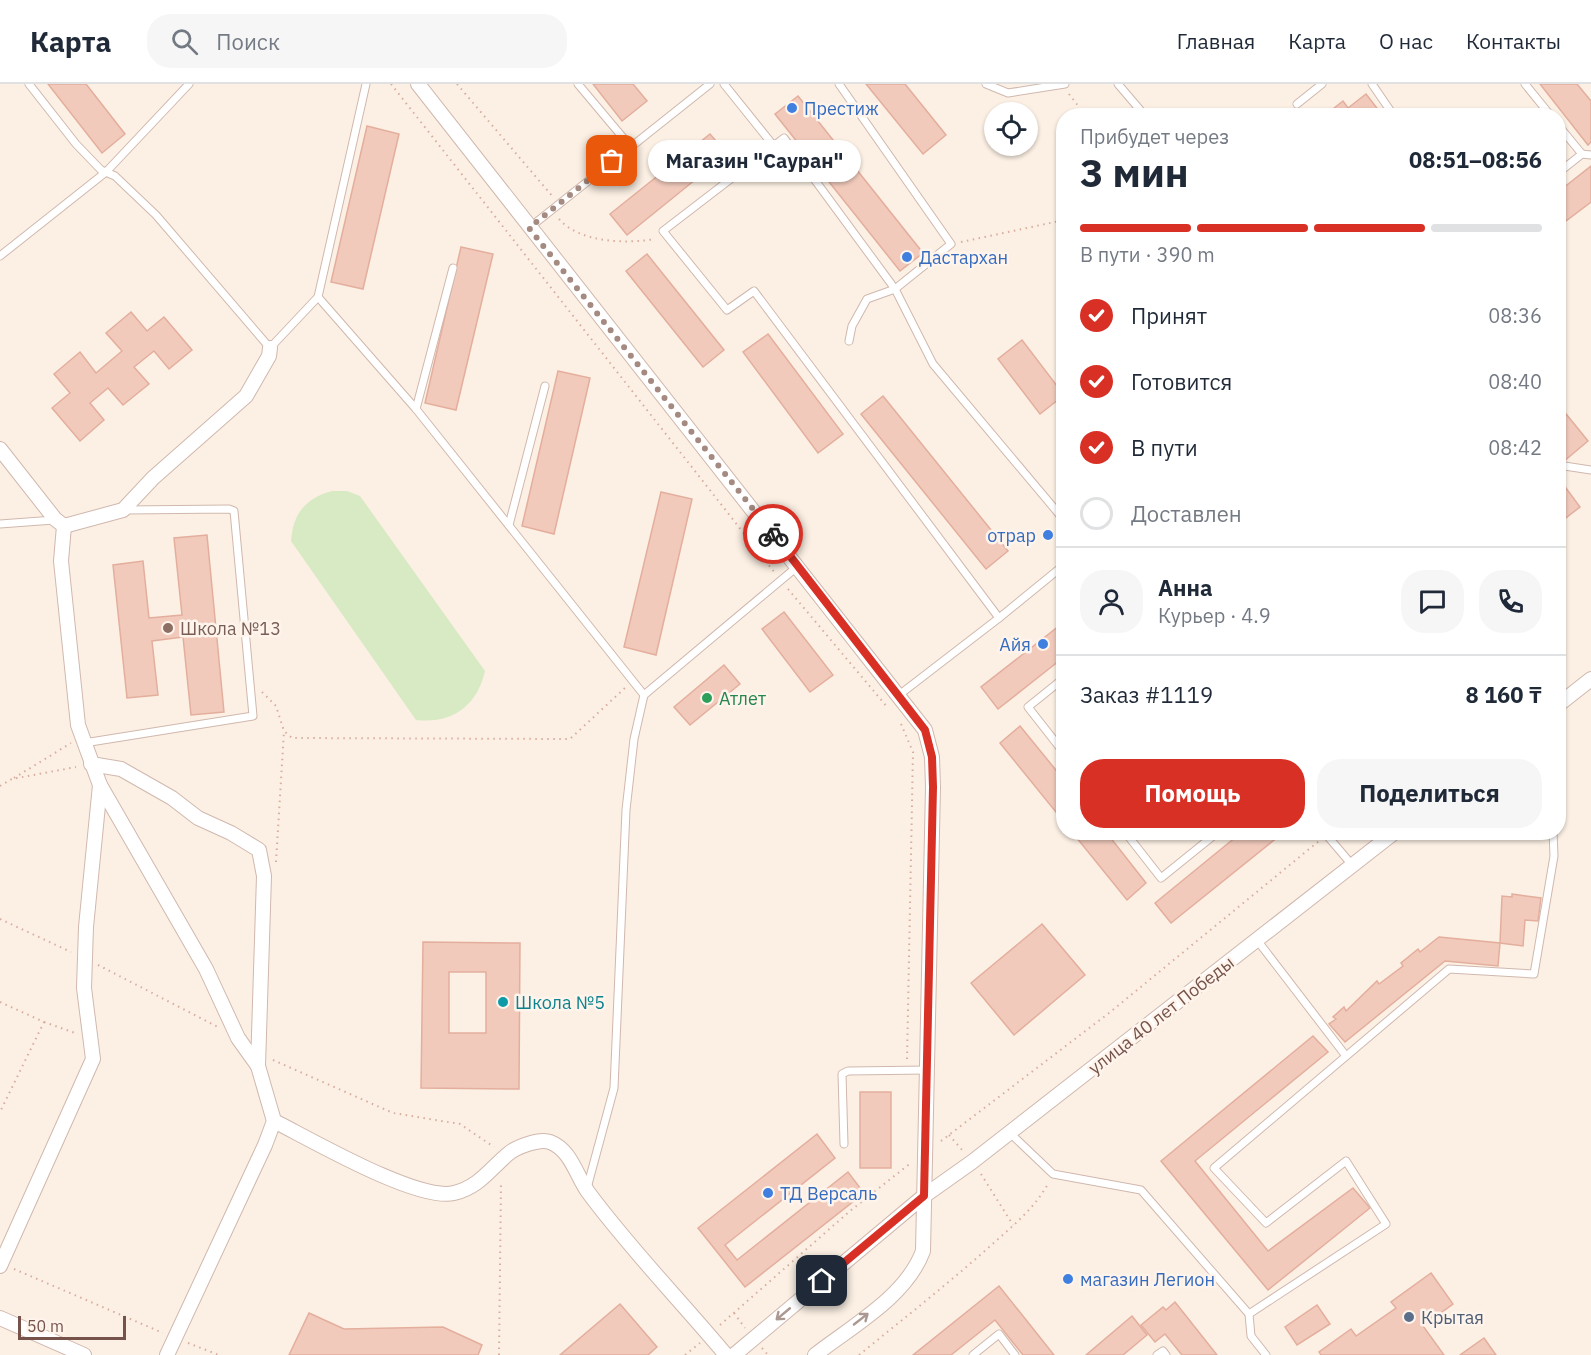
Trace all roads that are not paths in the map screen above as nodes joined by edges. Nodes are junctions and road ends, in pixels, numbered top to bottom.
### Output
1 (29, 84) edge
2 (189, 84) edge
3 (366, 84) edge
4 (418, 84) edge
5 (578, 84) edge
6 (710, 84) edge
7 (724, 84) edge
8 (839, 84) edge
9 (986, 84) edge
10 (1118, 84) edge
11 (1322, 84) edge
12 (1372, 84) edge
13 (1525, 84) edge
14 (1064, 85) edge
15 (1297, 104) dead end
16 (1138, 108) edge
17 (1388, 108) edge
18 (1544, 108) edge
19 (1566, 135) edge
20 (773, 145) junction
21 (630, 146) junction
22 (1582, 154) junction
23 (1591, 155) edge
24 (1566, 167) edge
25 (106, 172) junction
26 (529, 228) junction
27 (0, 256) edge
28 (453, 268) dead end
29 (895, 289) junction
30 (318, 297) junction
31 (849, 341) dead end
32 (270, 348) junction
33 (545, 386) dead end
34 (416, 409) junction
35 (0, 450) edge
36 (1566, 466) edge
37 (1591, 470) edge
38 (123, 510) junction
39 (1056, 510) edge
40 (59, 523) junction
41 (0, 524) edge
42 (509, 525) junction
43 (798, 566) junction
44 (1056, 572) edge
45 (999, 618) junction
46 (1591, 679) edge
47 (1056, 684) edge
48 (644, 695) junction
49 (899, 695) junction
50 (1566, 699) edge
51 (83, 739) junction
52 (1056, 743) edge
53 (91, 764) junction
54 (100, 785) junction
55 (1131, 840) edge
56 (1208, 840) edge
57 (1330, 840) edge
58 (1385, 840) edge
59 (1553, 840) edge
60 (1353, 866) junction
61 (1257, 940) junction
62 (1346, 1056) junction
63 (262, 1061) junction
64 (928, 1070) junction
65 (274, 1121) junction
66 (1010, 1133) junction
67 (844, 1144) dead end
68 (587, 1191) junction
69 (924, 1196) junction
70 (0, 1265) edge
71 (1249, 1314) junction
72 (0, 1318) edge
73 (84, 1355) edge
74 (167, 1355) edge
75 (726, 1355) edge
76 (734, 1355) edge
77 (815, 1355) edge
78 (973, 1355) edge
79 (1015, 1355) edge
80 (1157, 1355) edge
81 (1166, 1355) edge
82 (1266, 1355) edge

1 - 25 lane
2 - 25 lane
3 - 30 lane
4 - 26 street
5 - 21 lane
6 - 21 lane
7 - 20 lane
8 - 29 lane
9 - 14 lane
10 - 16 lane
11 - 15 lane
12 - 17 lane
13 - 18 lane
19 - 22 lane
20 - 29 lane
20 - 45 lane
21 - 26 lane
22 - 23 lane
22 - 24 lane
25 - 27 lane
25 - 32 lane
26 - 43 street
28 - 34 lane
29 - 31 lane
29 - 39 lane
30 - 32 lane
30 - 34 lane
32 - 38 street
33 - 42 lane
34 - 42 lane
35 - 40 street
36 - 37 lane
38 - 40 street
38 - 51 lane
40 - 41 lane
40 - 51 street
42 - 48 lane
43 - 48 lane
43 - 49 street
44 - 45 lane
45 - 49 lane
46 - 50 street
47 - 52 lane
48 - 68 lane
49 - 64 street
51 - 53 street
53 - 54 street
53 - 63 street
54 - 63 street
54 - 70 street
55 - 56 lane
57 - 60 lane
58 - 60 street, улица 40 лет Победы
59 - 62 lane
60 - 61 street, улица 40 лет Победы
61 - 62 lane
61 - 66 street, улица 40 лет Победы
62 - 71 lane
63 - 65 street
64 - 67 lane
64 - 69 street
65 - 68 street
65 - 74 street
66 - 69 street, улица 40 лет Победы
66 - 71 lane
68 - 75 street
69 -> 76 street, улица 40 лет Победы
77 -> 69 street
71 - 82 lane
72 - 73 street
78 - 79 lane
80 - 81 lane

